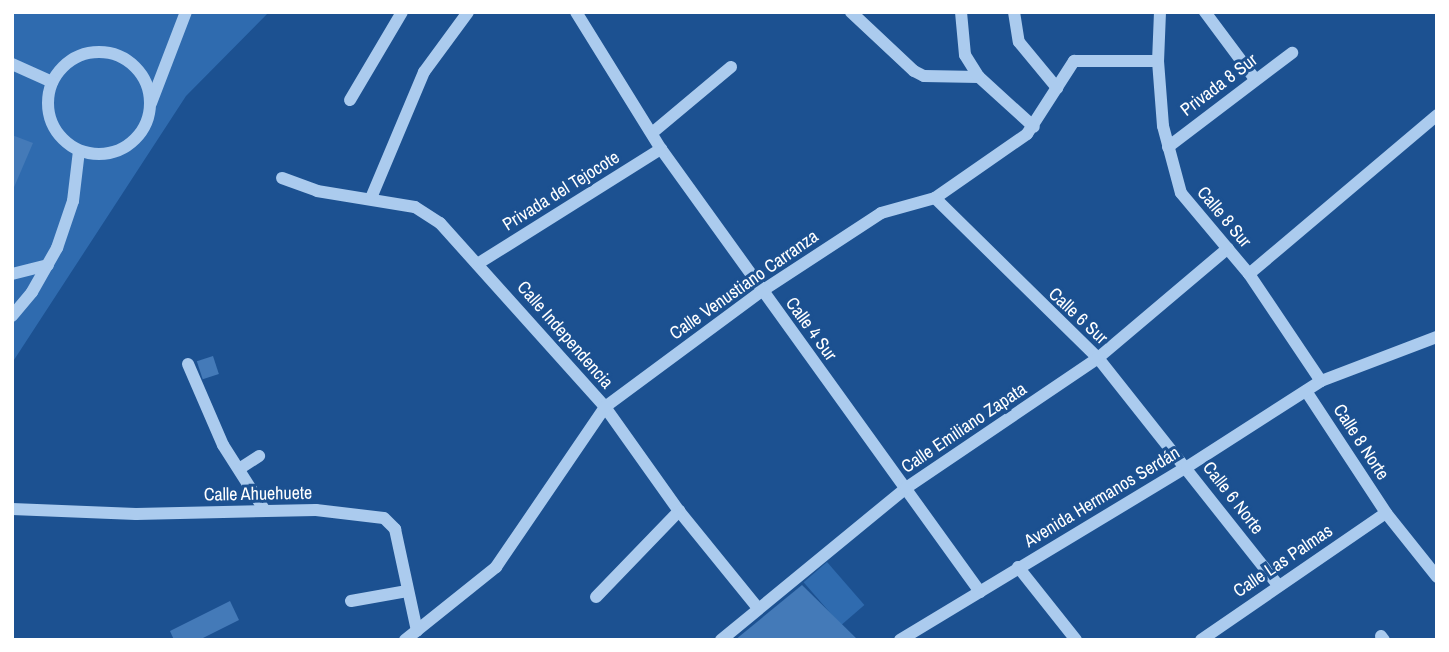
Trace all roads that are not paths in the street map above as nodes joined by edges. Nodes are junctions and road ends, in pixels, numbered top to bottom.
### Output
1 (186, 12) edge
2 (402, 12) edge
3 (468, 12) edge
4 (576, 12) edge
5 (851, 12) edge
6 (961, 12) edge
7 (1014, 12) edge
8 (1160, 12) edge
9 (1205, 12) edge
10 (1292, 52) dead end
11 (1158, 61) junction
12 (12, 64) edge
13 (731, 67) dead end
14 (979, 77) junction
15 (1255, 79) junction
16 (52, 82) junction
17 (1057, 88) junction
18 (350, 100) dead end
19 (150, 105) junction
20 (1437, 115) edge
21 (1034, 127) junction
22 (652, 133) junction
23 (1168, 147) junction
24 (661, 149) junction
25 (79, 151) junction
26 (282, 178) dead end
27 (371, 198) junction
28 (935, 198) junction
29 (1228, 248) junction
30 (478, 263) junction
31 (48, 265) junction
32 (12, 274) edge
33 (1249, 274) junction
34 (762, 291) junction
35 (12, 316) edge
36 (1436, 336) edge
37 (1098, 358) junction
38 (188, 364) dead end
39 (1321, 381) junction
40 (1306, 391) junction
41 (605, 407) junction
42 (259, 456) dead end
43 (1187, 467) junction
44 (239, 469) junction
45 (906, 488) junction
46 (12, 509) edge
47 (265, 511) junction
48 (679, 511) junction
49 (1386, 513) junction
50 (1018, 568) junction
51 (1437, 577) edge
52 (1277, 584) junction
53 (407, 591) junction
54 (980, 592) junction
55 (596, 597) dead end
56 (351, 601) dead end
57 (757, 607) junction
58 (923, 629) junction
59 (417, 631) junction
60 (405, 640) edge
61 (721, 640) edge
62 (900, 640) edge
63 (932, 640) edge
64 (1076, 640) edge
65 (1201, 640) edge

1 - 19 street
2 - 18 street
3 - 27 street
4 - 22 street, Calle 4 Sur
5 - 14 street
6 - 14 street
7 - 17 street
8 - 11 street, Calle 8 Sur
9 - 15 street
10 - 15 street, Privada 8 Sur
11 - 17 street, Calle Venustiano Carranza
11 - 23 street, Calle 8 Sur
12 - 16 street
13 - 22 street
14 - 21 street
15 - 23 street, Privada 8 Sur
16 - 19 street
16 - 25 street
17 - 21 street, Calle Venustiano Carranza
19 - 25 street
20 - 33 street
21 - 28 street, Calle Venustiano Carranza
22 - 24 street, Calle 4 Sur
23 - 29 street, Calle 8 Sur
24 - 30 street, Privada del Tejocote
24 - 34 street, Calle 4 Sur
25 - 31 street
26 - 27 street, Calle Independencia
27 - 30 street, Calle Independencia
28 - 34 street, Calle Venustiano Carranza
28 - 37 street, Calle 6 Sur
29 - 33 street, Calle 8 Sur
29 - 37 street, Calle Emiliano Zapata
30 - 41 street, Calle Independencia
31 - 32 street
31 - 35 street
33 - 39 street, Calle 8 Sur
34 - 41 street, Calle Venustiano Carranza
34 - 45 street, Calle 4 Sur
36 - 39 street, Avenida Hermanos Serdán
37 - 43 street, Calle 6 Sur
37 - 45 street, Calle Emiliano Zapata
38 - 44 street
39 - 40 street, Avenida Hermanos Serdán
40 - 43 street, Avenida Hermanos Serdán
40 - 49 street, Calle 8 Norte
41 - 48 street, Calle Independencia
41 - 59 street, Calle Venustiano Carranza
42 - 44 street
43 - 50 street, Avenida Hermanos Serdán
43 - 52 street, Calle 6 Norte
44 - 47 street
45 - 54 street, Calle 4 Sur
45 - 57 street, Calle Emiliano Zapata
46 - 47 street, Calle Ahuehuete
47 - 53 street, Calle Ahuehuete
48 - 55 street
48 - 57 street, Calle Independencia
49 - 51 street, Calle 8 Norte
49 - 52 street, Calle Las Palmas
50 - 54 street, Avenida Hermanos Serdán
50 - 64 street
52 - 65 street, Calle Las Palmas
53 - 56 street
53 - 59 street, Calle Ahuehuete
54 - 58 street, Avenida Hermanos Serdán
57 - 61 street, Calle Emiliano Zapata
58 - 62 street, Avenida Hermanos Serdán
58 - 63 street
59 - 60 street, Calle Venustiano Carranza

